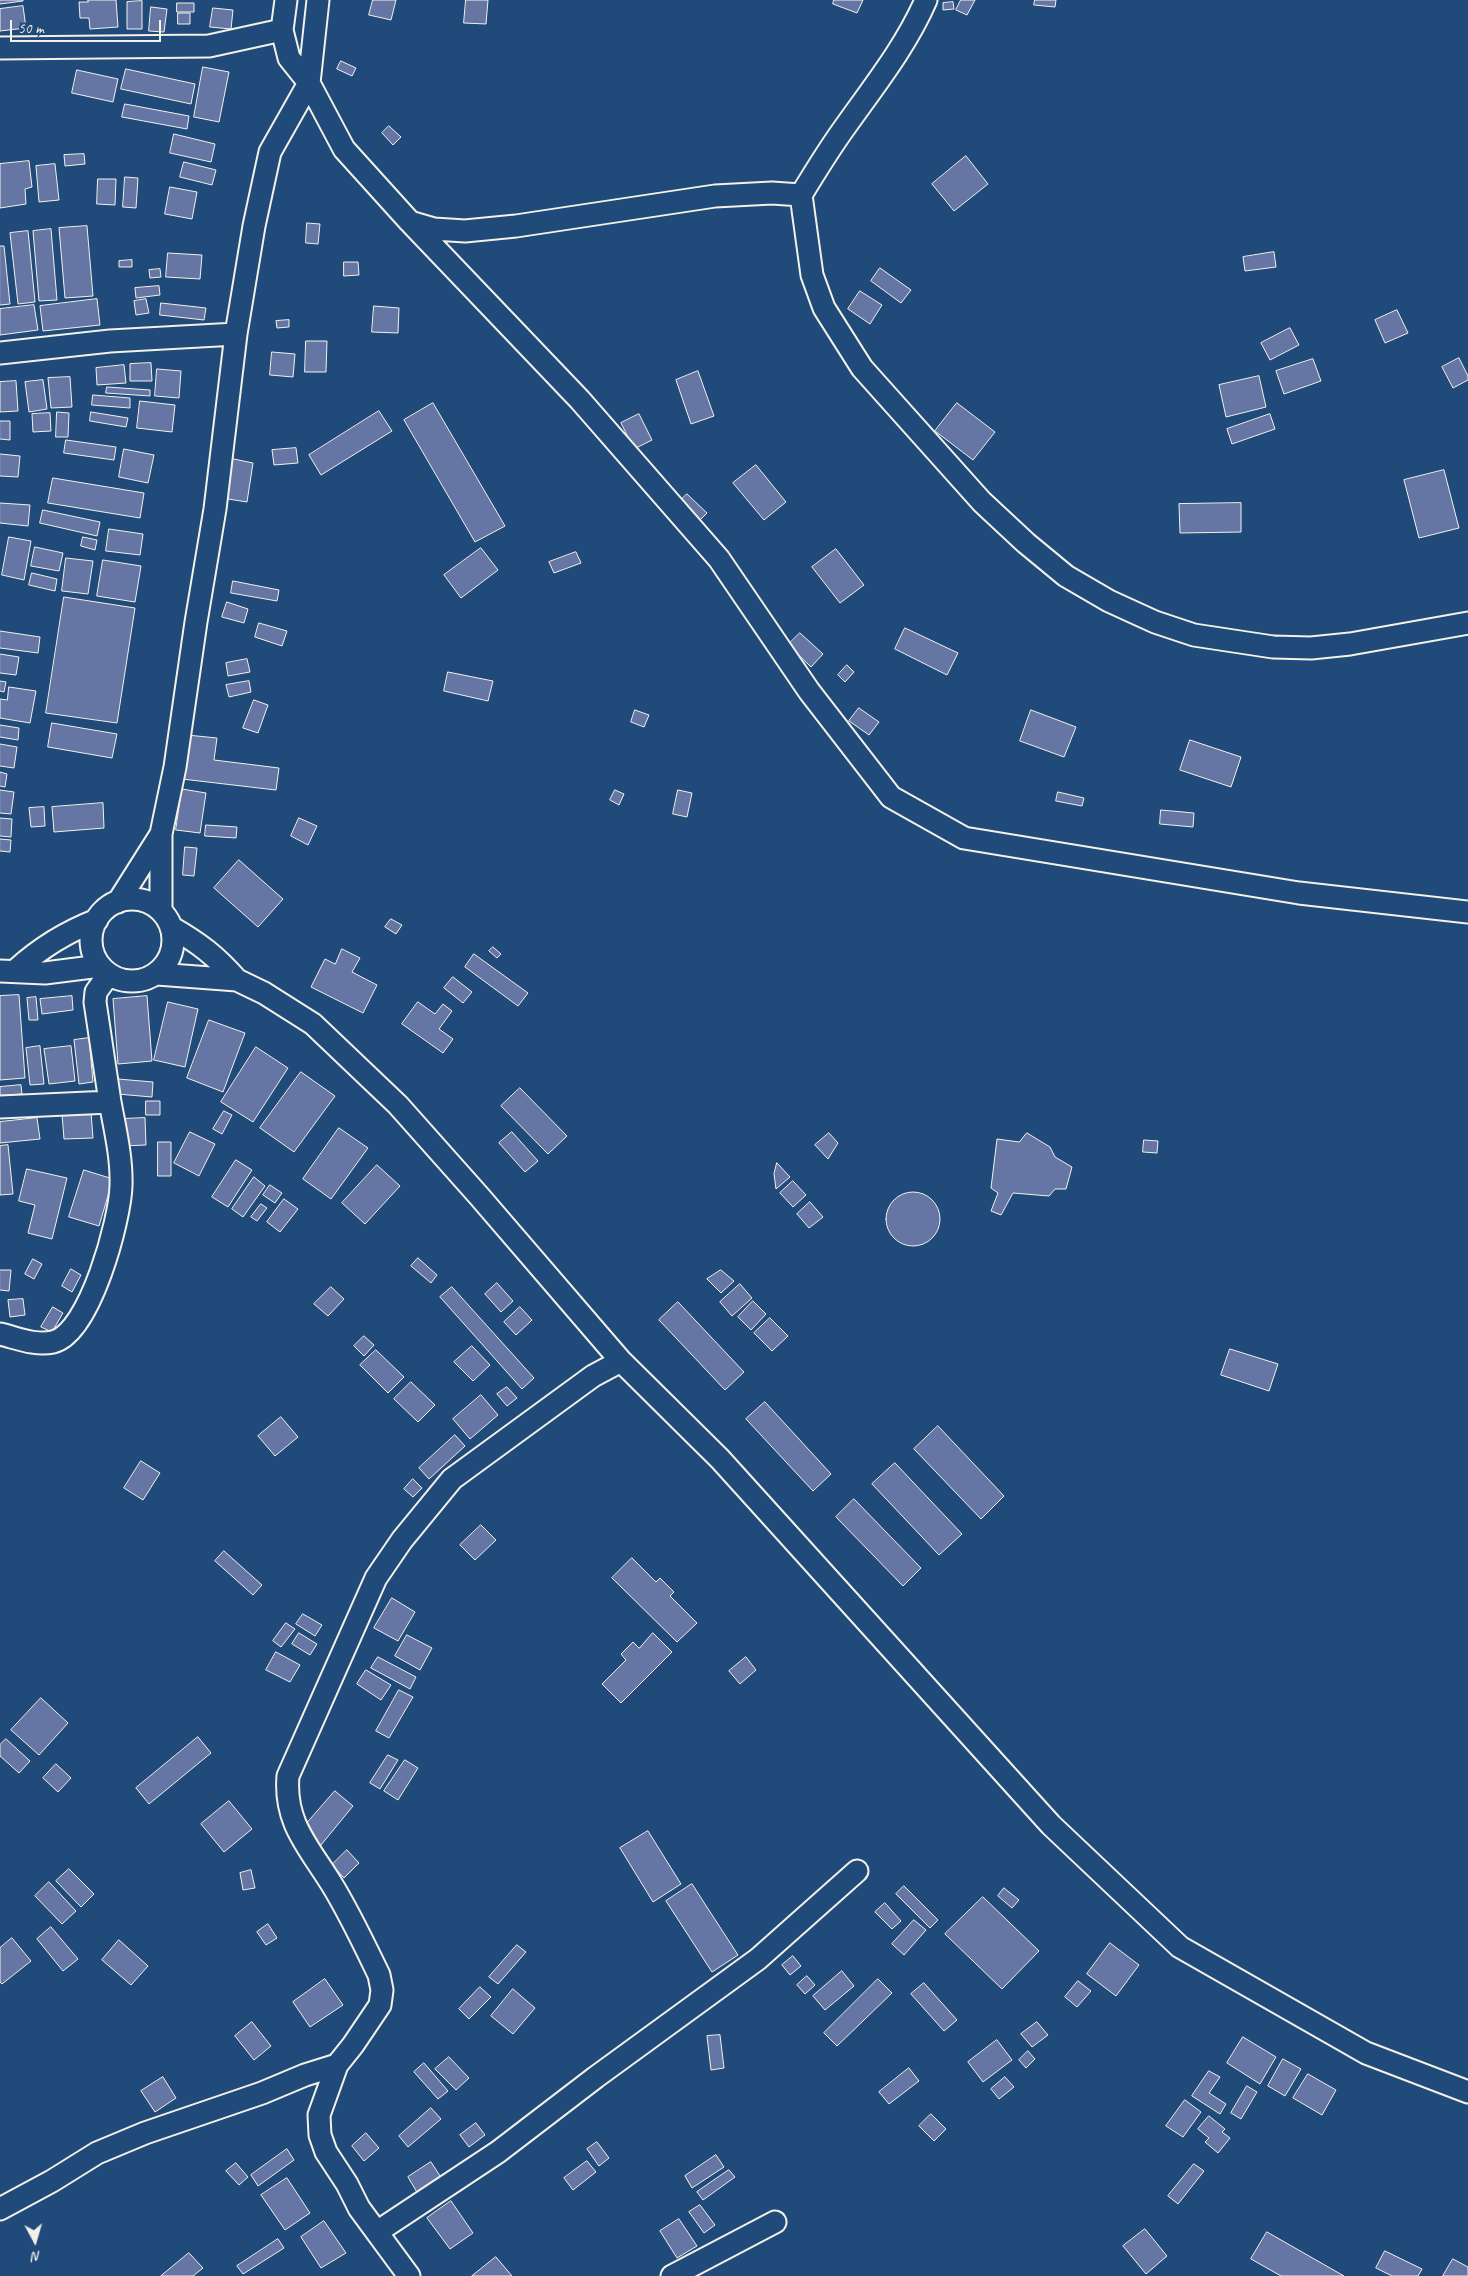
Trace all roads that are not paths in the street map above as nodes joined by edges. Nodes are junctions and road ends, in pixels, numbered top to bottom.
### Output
1 (286, 0) edge
2 (318, 0) edge
3 (926, 0) edge
4 (282, 30) junction
5 (0, 48) edge
6 (309, 83) junction
7 (801, 196) junction
8 (410, 222) junction
9 (236, 334) junction
10 (0, 353) edge
11 (1468, 624) edge
12 (161, 834) junction
13 (118, 902) junction
14 (1468, 912) edge
15 (166, 919) junction
16 (97, 920) junction
17 (8, 970) edge
18 (104, 970) junction
19 (156, 974) junction
20 (236, 980) junction
21 (110, 1102) junction
22 (0, 1107) edge
23 (0, 1334) edge
24 (621, 1361) junction
25 (857, 1871) dead end
26 (337, 2065) junction
27 (1468, 2092) edge
28 (0, 2210) edge
29 (775, 2222) dead end
30 (377, 2232) junction
31 (409, 2276) edge
32 (672, 2276) edge

1 - 4 street
2 - 6 street
3 - 7 street
4 - 5 street
4 - 6 street
6 - 8 street
6 - 9 street
7 - 8 street
7 - 11 street
8 - 14 street
9 - 10 street
9 - 12 street
12 - 13 street
12 - 15 street
13 - 15 street
13 - 16 street
15 - 19 street
15 - 20 street
16 - 17 street
16 - 18 street
17 - 18 street
18 - 19 street
18 - 21 street
19 - 20 street
20 - 24 street
21 - 22 street
21 - 23 street
24 - 26 street
24 - 27 street
25 - 30 street
26 - 28 street
26 - 30 street
29 - 32 street
30 - 31 street

